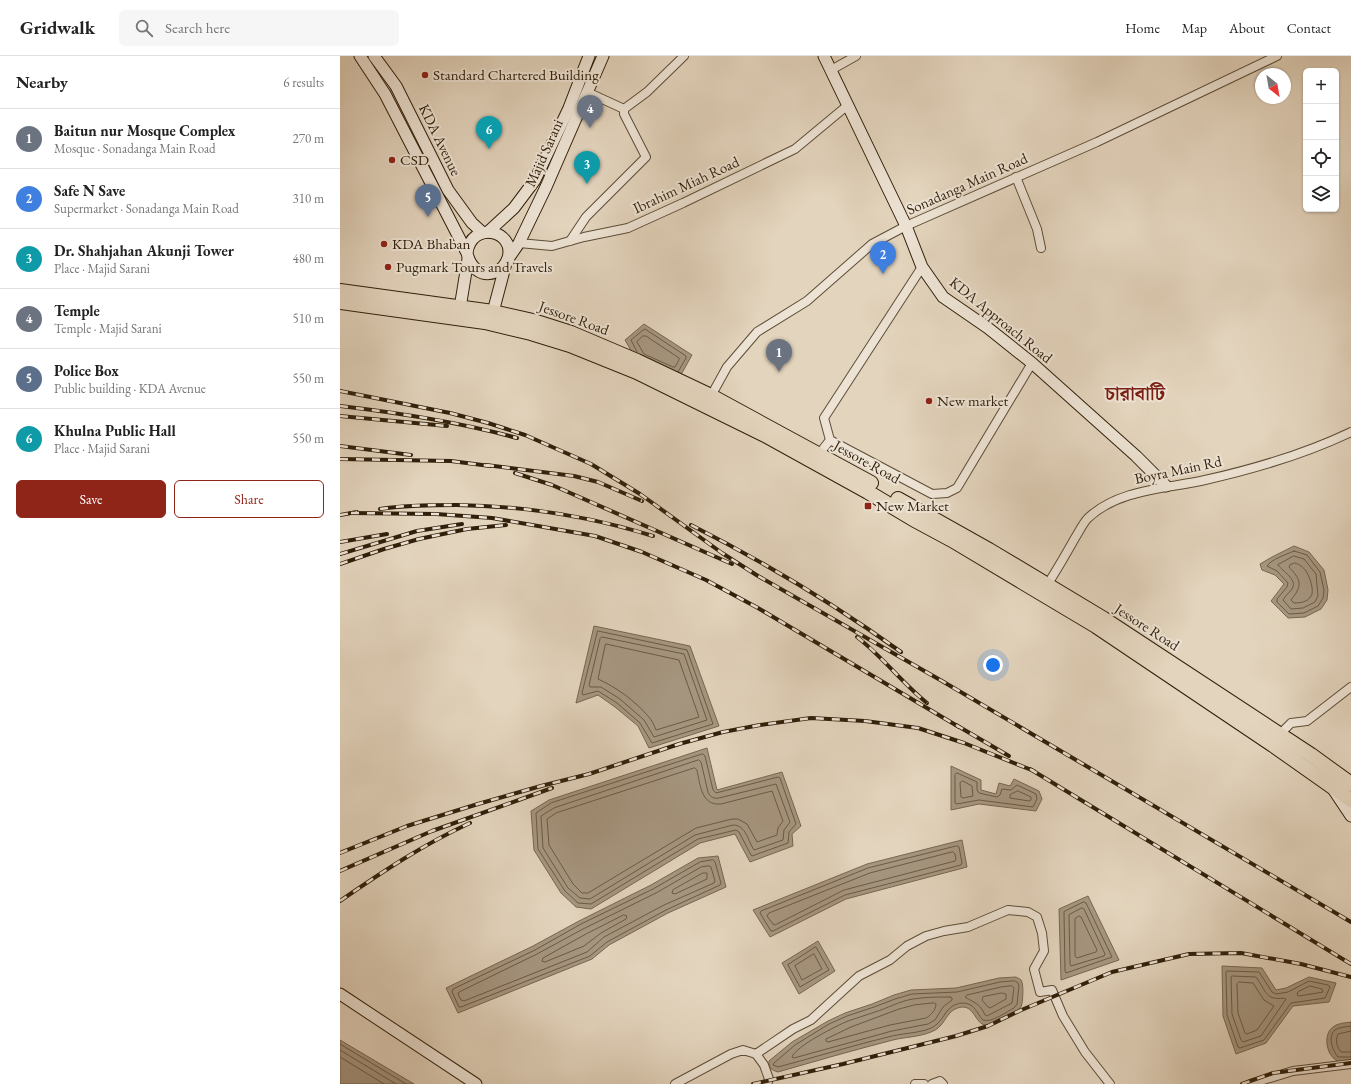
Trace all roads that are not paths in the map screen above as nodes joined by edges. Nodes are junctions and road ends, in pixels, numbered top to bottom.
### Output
1 (360, 56) edge
2 (374, 56) edge
3 (589, 56) edge
4 (603, 56) edge
5 (684, 56) edge
6 (824, 56) edge
7 (856, 56) edge
8 (1277, 56) edge
9 (831, 70) junction
10 (587, 92) junction
11 (848, 105) junction
12 (624, 109) junction
13 (1016, 177) junction
14 (906, 226) junction
15 (486, 232) junction
16 (570, 241) junction
17 (519, 243) junction
18 (1042, 248) dead end
19 (468, 256) junction
20 (507, 261) junction
21 (922, 267) junction
22 (340, 291) edge
23 (340, 302) edge
24 (493, 312) junction
25 (459, 313) junction
26 (1032, 363) junction
27 (711, 396) junction
28 (1351, 432) edge
29 (830, 440) junction
30 (819, 454) junction
31 (1166, 486) junction
32 (1047, 585) junction
33 (1351, 687) edge
34 (1280, 734) junction
35 (1311, 755) junction
36 (1329, 783) junction
37 (1351, 784) edge
38 (1351, 800) edge
39 (1351, 816) edge
40 (340, 994) edge
41 (756, 1054) junction
42 (1351, 1064) edge
43 (476, 1084) edge
44 (675, 1084) edge
45 (767, 1084) edge
46 (915, 1084) edge
47 (924, 1084) edge
48 (932, 1084) edge
49 (943, 1084) edge
50 (1110, 1084) edge
51 (1250, 1084) edge

1 - 19 main road
2 - 15 main road, KDA Avenue
3 - 15 main road, Majid Sarani
4 - 10 main road, Majid Sarani
5 - 12 street
6 - 9 main road, KDA Approach Road
7 - 9 street
8 - 13 street, Sonadanga Main Road
9 - 11 main road, KDA Approach Road
10 - 12 street
10 - 17 main road, Majid Sarani
11 - 14 main road, KDA Approach Road
11 - 16 street, Ibrahim Miah Road
12 - 16 street
13 - 14 street, Sonadanga Main Road
13 - 18 street
14 - 21 main road, KDA Approach Road
14 - 27 street, Sonadanga Main Road
15 - 19 main road
15 - 20 main road
16 - 17 street, Ibrahim Miah Road
17 - 20 main road, Majid Sarani
19 - 20 main road
19 - 25 main road
20 - 24 main road, Majid Sarani
21 - 26 main road, KDA Approach Road
21 - 29 street
22 - 25 highway, Jessore Road
23 - 25 highway
24 - 25 highway, Jessore Road
24 - 27 highway, Jessore Road
25 - 36 highway, Jessore Road
26 - 29 street
26 - 31 main road, KDA Approach Road
27 - 30 highway, Jessore Road
28 - 31 street, Boyra Main Rd
29 - 30 street
30 - 32 highway, Jessore Road
31 - 32 street, Boyra Main Rd
32 - 34 highway, Jessore Road
33 - 34 street
34 - 35 highway, Jessore Road
35 - 36 main road
35 - 37 highway, Jessore Road
36 - 38 highway, Jessore Road
36 - 39 main road
40 - 43 main road
41 - 44 street
41 - 45 street
41 - 50 street
42 - 51 street
46 - 47 street
48 - 49 street

